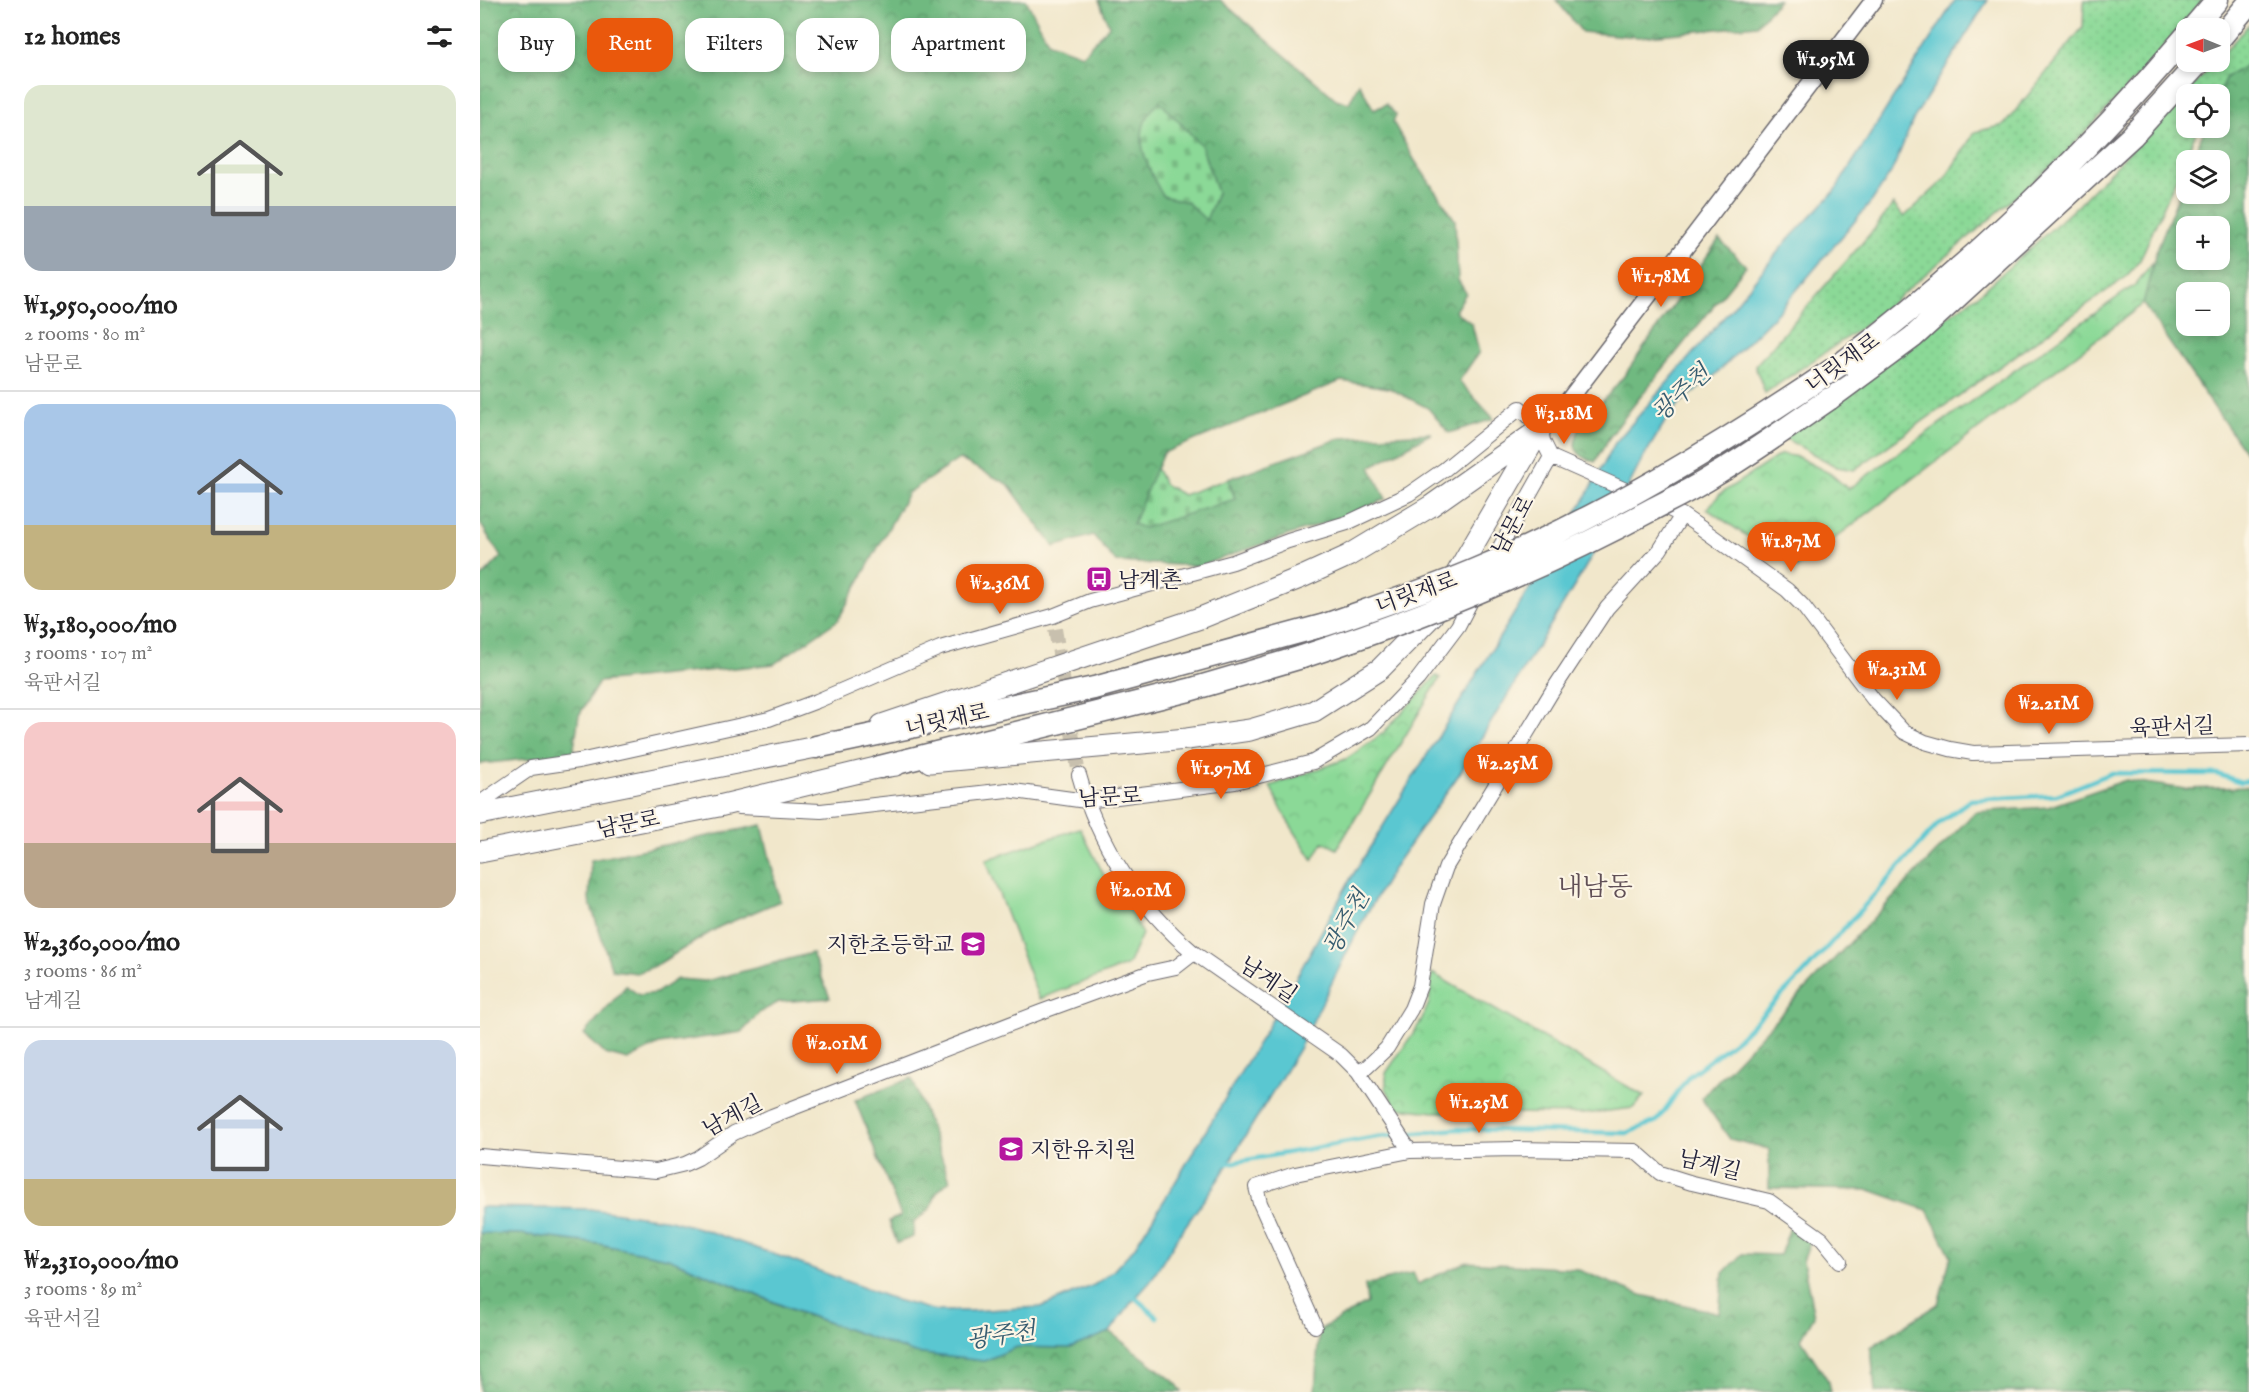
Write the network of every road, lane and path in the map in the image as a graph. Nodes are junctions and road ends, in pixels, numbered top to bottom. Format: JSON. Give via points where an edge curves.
{"nodes":[{"id":1,"x":1874,"y":0,"type":"edge"},
{"id":2,"x":2217,"y":0,"type":"edge"},
{"id":3,"x":2249,"y":3,"type":"edge"},
{"id":4,"x":2202,"y":18,"type":"edge"},
{"id":5,"x":2230,"y":26,"type":"edge"},
{"id":6,"x":2176,"y":48,"type":"edge"},
{"id":7,"x":2190,"y":72,"type":"edge"},
{"id":8,"x":1541,"y":428,"type":"junction"},
{"id":9,"x":1551,"y":457,"type":"junction"},
{"id":10,"x":1682,"y":515,"type":"junction"},
{"id":11,"x":2249,"y":744,"type":"edge"},
{"id":12,"x":816,"y":747,"type":"junction"},
{"id":13,"x":880,"y":767,"type":"junction"},
{"id":14,"x":1078,"y":775,"type":"tunnel mouth"},
{"id":15,"x":1086,"y":801,"type":"junction"},
{"id":16,"x":480,"y":803,"type":"edge"},
{"id":17,"x":719,"y":806,"type":"junction"},
{"id":18,"x":480,"y":814,"type":"edge"},
{"id":19,"x":480,"y":852,"type":"edge"},
{"id":20,"x":1194,"y":953,"type":"junction"},
{"id":21,"x":1358,"y":1072,"type":"junction"},
{"id":22,"x":1408,"y":1148,"type":"junction"},
{"id":23,"x":480,"y":1156,"type":"edge"},
{"id":24,"x":1840,"y":1261,"type":"dead end"},
{"id":25,"x":1315,"y":1326,"type":"dead end"}],
"edges":[{"from":1,"to":8,"type":"street","via":[[1575,392]]},
{"from":2,"to":4,"type":"highway"},
{"from":3,"to":5,"type":"highway"},
{"from":6,"to":12,"type":"highway","name":"너릿재로","bridge":true,"via":[[2069,166],[1891,327],[1759,421],[1549,537],[1470,572],[1325,625],[1094,688]]},
{"from":7,"to":13,"type":"highway","name":"너릿재로","bridge":true,"via":[[2132,136],[1913,337],[1714,476],[1608,533],[1454,602],[1302,657],[1189,690]]},
{"from":8,"to":9,"type":"street"},
{"from":8,"to":12,"type":"main road","via":[[1431,506],[1348,556],[1302,577],[1203,617]]},
{"from":8,"to":13,"type":"main road","via":[[1432,616],[1380,669],[1314,711],[1250,730],[1187,739]]},
{"from":8,"to":16,"type":"street","via":[[1520,408],[1409,494],[1347,523],[1233,562],[1090,601],[1054,622],[940,648],[769,719],[531,768]]},
{"from":9,"to":10,"type":"street","name":"육판서길"},
{"from":9,"to":15,"type":"street","name":"남문로","via":[[1505,534],[1458,626],[1418,679],[1371,728],[1313,762],[1235,782]]},
{"from":10,"to":11,"type":"street","name":"육판서길","via":[[1787,590],[1873,699],[1904,732],[1925,742],[1973,753]]},
{"from":10,"to":21,"type":"street","via":[[1660,550],[1607,608],[1446,867],[1433,904],[1420,986],[1411,1009],[1387,1048]]},
{"from":12,"to":18,"type":"main road","name":"너릿재로"},
{"from":13,"to":17,"type":"main road","name":"너릿재로"},
{"from":14,"to":15,"type":"street","name":"남계길"},
{"from":15,"to":17,"type":"street","name":"남문로","via":[[1007,790],[821,811]]},
{"from":15,"to":20,"type":"street","name":"남계길","via":[[1119,869],[1172,933]]},
{"from":17,"to":19,"type":"main road","name":"남문로"},
{"from":20,"to":21,"type":"street","name":"남계길","via":[[1341,1054]]},
{"from":20,"to":23,"type":"street","name":"남계길","via":[[1176,967],[1148,973],[1041,1012],[772,1116],[734,1133],[698,1158],[670,1168],[656,1171]]},
{"from":21,"to":22,"type":"street","name":"남계길"},
{"from":22,"to":24,"type":"street","name":"남계길","via":[[1635,1151],[1660,1173],[1769,1201],[1822,1239]]},
{"from":22,"to":25,"type":"street","name":"남계길","via":[[1256,1187]]}]}
